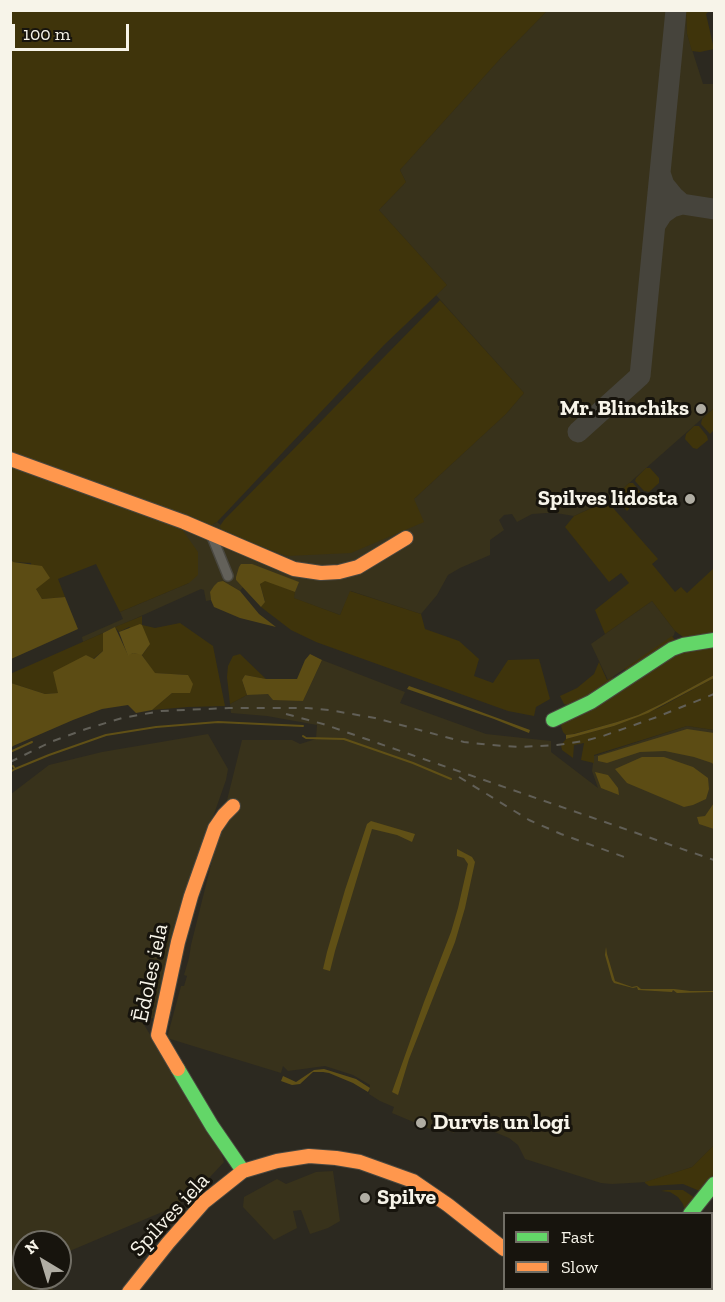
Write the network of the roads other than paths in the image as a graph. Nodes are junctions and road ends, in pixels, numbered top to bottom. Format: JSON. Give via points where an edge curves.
{"nodes":[{"id":1,"x":10,"y":459,"type":"edge"},
{"id":2,"x":210,"y":534,"type":"junction"},
{"id":3,"x":406,"y":538,"type":"dead end"},
{"id":4,"x":228,"y":576,"type":"dead end"},
{"id":5,"x":714,"y":640,"type":"edge"},
{"id":6,"x":553,"y":720,"type":"dead end"},
{"id":7,"x":233,"y":806,"type":"dead end"},
{"id":8,"x":243,"y":1171,"type":"junction"},
{"id":9,"x":714,"y":1184,"type":"edge"},
{"id":10,"x":692,"y":1212,"type":"edge"},
{"id":11,"x":503,"y":1248,"type":"edge"},
{"id":12,"x":129,"y":1292,"type":"edge"}],
"edges":[{"from":1,"to":2,"type":"street"},
{"from":2,"to":3,"type":"street","via":[[288,567],[321,573],[358,567]]},
{"from":2,"to":4,"type":"street"},
{"from":5,"to":6,"type":"street","via":[[672,649],[591,702]]},
{"from":7,"to":8,"type":"street","name":"Ēdoles iela","via":[[215,828],[191,896],[158,1035]]},
{"from":8,"to":11,"type":"street","name":"Spilves iela","via":[[309,1156],[360,1162],[413,1181]]},
{"from":8,"to":12,"type":"street","name":"Spilves iela","via":[[204,1202]]},
{"from":9,"to":10,"type":"street"}]}
